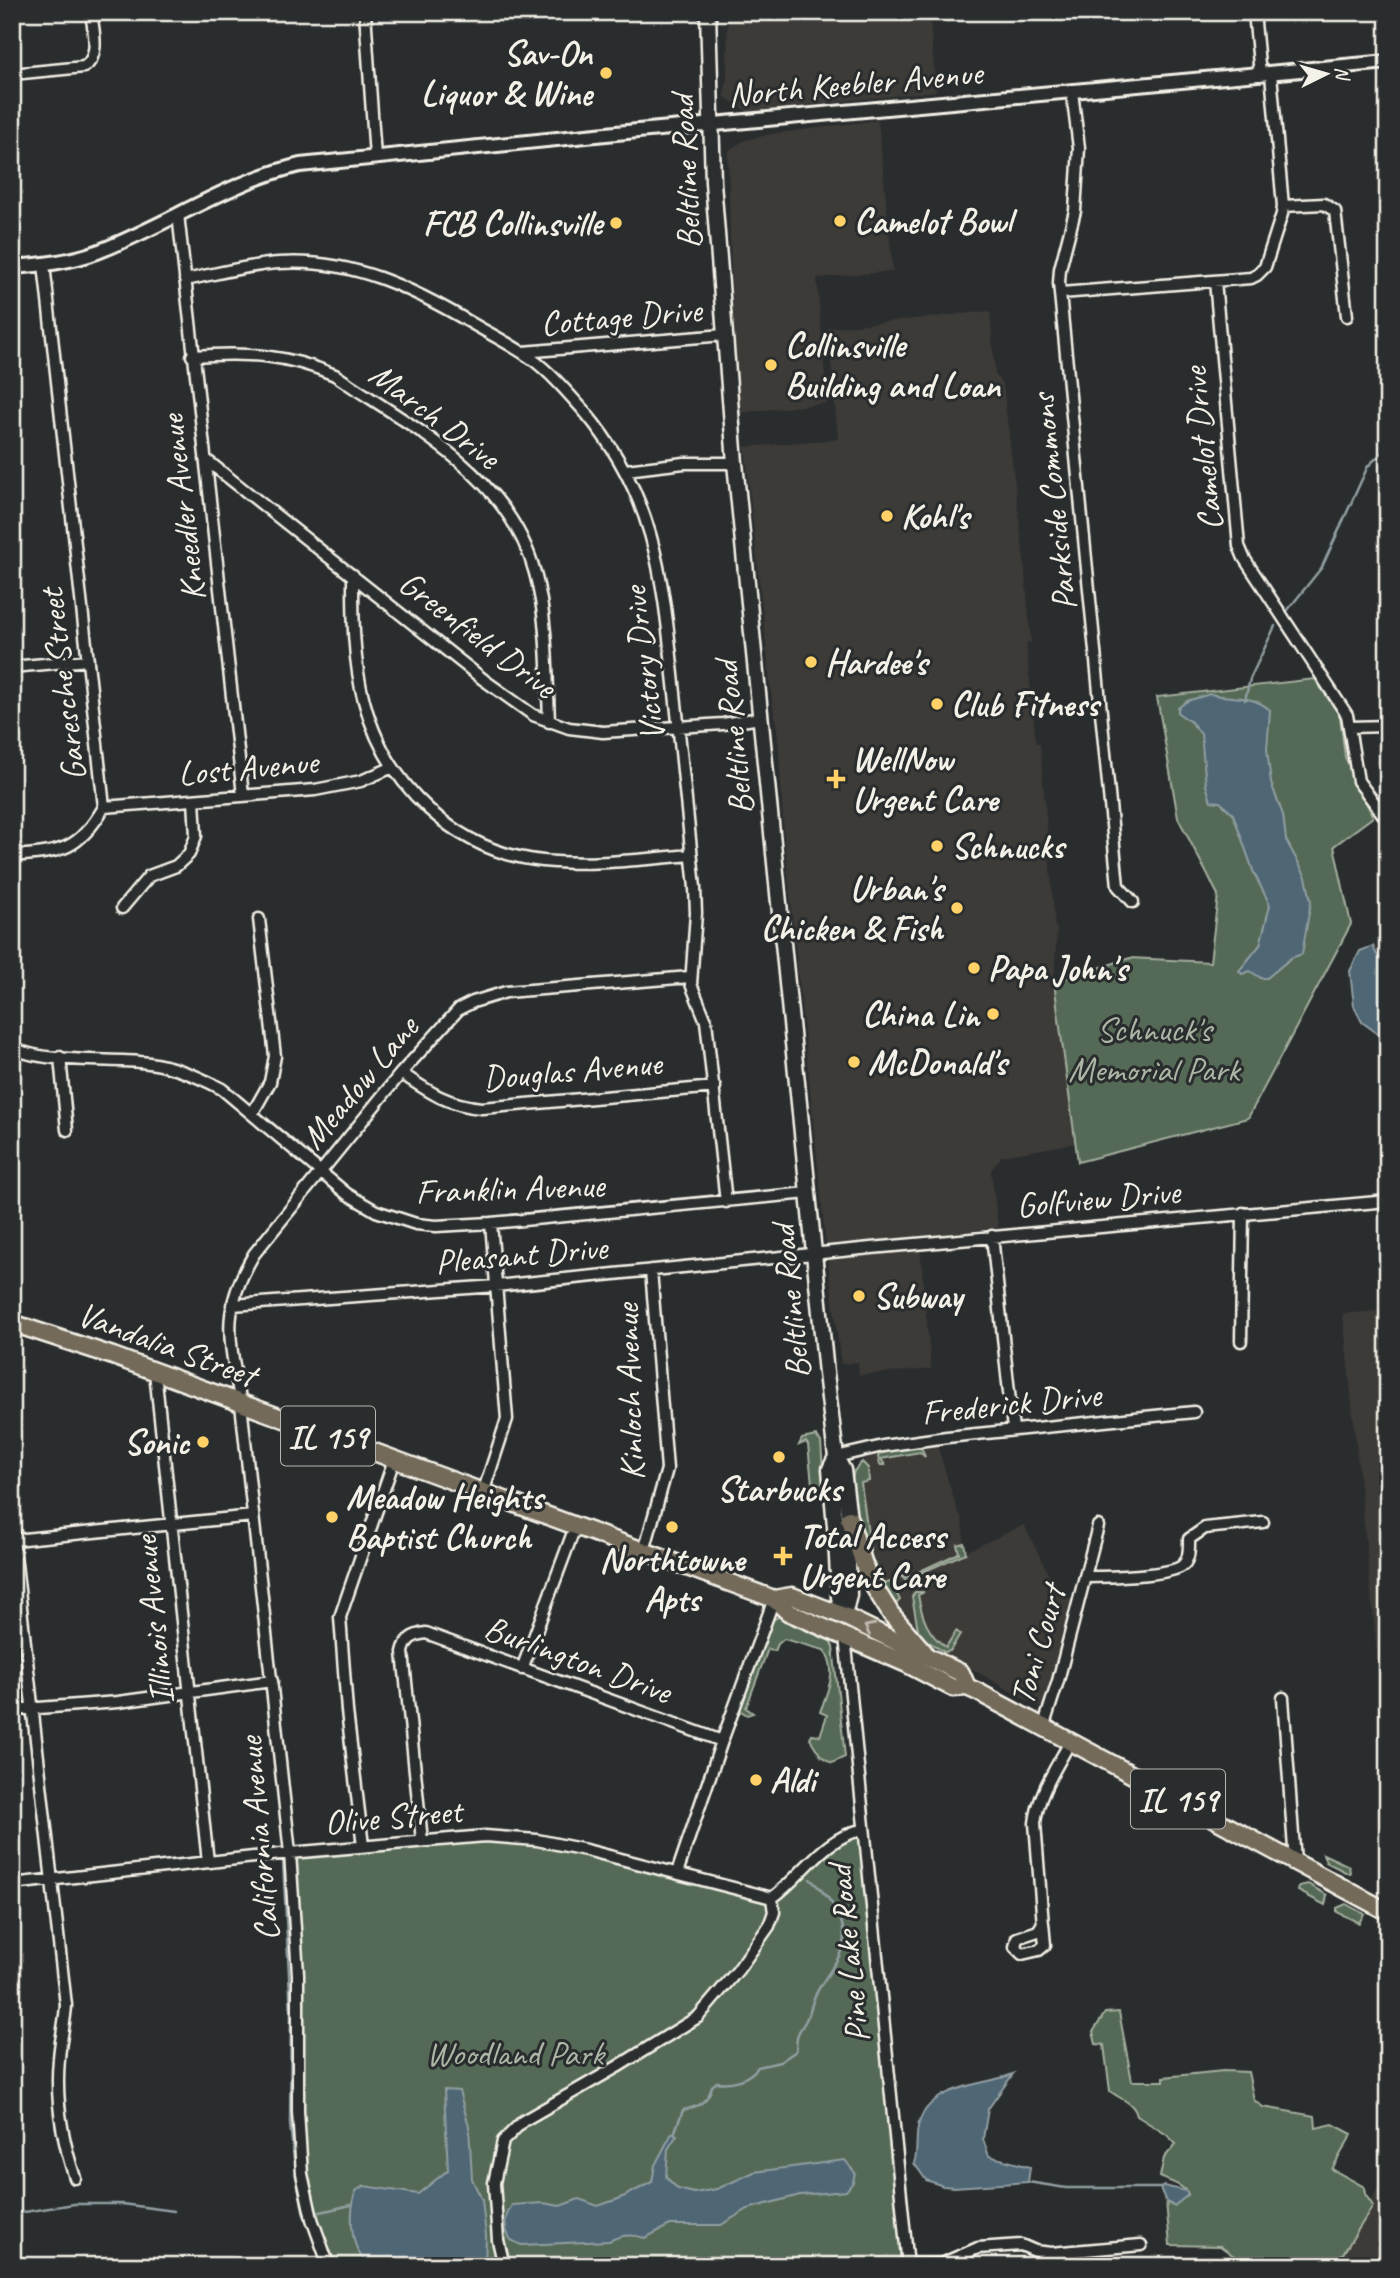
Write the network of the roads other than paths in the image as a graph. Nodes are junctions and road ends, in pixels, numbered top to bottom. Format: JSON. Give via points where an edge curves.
{"nodes":[{"id":1,"x":91,"y":12,"type":"edge"},
{"id":2,"x":365,"y":12,"type":"edge"},
{"id":3,"x":708,"y":12,"type":"edge"},
{"id":4,"x":1254,"y":12,"type":"edge"},
{"id":5,"x":1388,"y":62,"type":"edge"},
{"id":6,"x":12,"y":74,"type":"edge"},
{"id":7,"x":1265,"y":74,"type":"junction"},
{"id":8,"x":1072,"y":92,"type":"junction"},
{"id":9,"x":710,"y":125,"type":"junction"},
{"id":10,"x":375,"y":157,"type":"junction"},
{"id":11,"x":1283,"y":206,"type":"junction"},
{"id":12,"x":178,"y":214,"type":"junction"},
{"id":13,"x":44,"y":264,"type":"junction"},
{"id":14,"x":12,"y":267,"type":"edge"},
{"id":15,"x":185,"y":280,"type":"junction"},
{"id":16,"x":1215,"y":281,"type":"junction"},
{"id":17,"x":1061,"y":293,"type":"junction"},
{"id":18,"x":1348,"y":316,"type":"dead end"},
{"id":19,"x":724,"y":335,"type":"junction"},
{"id":20,"x":523,"y":352,"type":"junction"},
{"id":21,"x":192,"y":356,"type":"junction"},
{"id":22,"x":205,"y":459,"type":"junction"},
{"id":23,"x":735,"y":463,"type":"junction"},
{"id":24,"x":626,"y":470,"type":"junction"},
{"id":25,"x":353,"y":575,"type":"junction"},
{"id":26,"x":88,"y":660,"type":"junction"},
{"id":27,"x":12,"y":667,"type":"edge"},
{"id":28,"x":761,"y":718,"type":"junction"},
{"id":29,"x":549,"y":722,"type":"junction"},
{"id":30,"x":1388,"y":726,"type":"edge"},
{"id":31,"x":1349,"y":727,"type":"junction"},
{"id":32,"x":678,"y":728,"type":"junction"},
{"id":33,"x":393,"y":767,"type":"junction"},
{"id":34,"x":243,"y":795,"type":"junction"},
{"id":35,"x":194,"y":800,"type":"junction"},
{"id":36,"x":104,"y":807,"type":"junction"},
{"id":37,"x":1388,"y":821,"type":"edge"},
{"id":38,"x":691,"y":855,"type":"junction"},
{"id":39,"x":12,"y":856,"type":"edge"},
{"id":40,"x":1133,"y":902,"type":"dead end"},
{"id":41,"x":122,"y":908,"type":"dead end"},
{"id":42,"x":259,"y":919,"type":"dead end"},
{"id":43,"x":690,"y":977,"type":"junction"},
{"id":44,"x":12,"y":1047,"type":"edge"},
{"id":45,"x":60,"y":1057,"type":"junction"},
{"id":46,"x":401,"y":1073,"type":"junction"},
{"id":47,"x":715,"y":1087,"type":"junction"},
{"id":48,"x":252,"y":1114,"type":"junction"},
{"id":49,"x":67,"y":1130,"type":"dead end"},
{"id":50,"x":320,"y":1172,"type":"junction"},
{"id":51,"x":808,"y":1193,"type":"junction"},
{"id":52,"x":1388,"y":1201,"type":"edge"},
{"id":53,"x":726,"y":1202,"type":"junction"},
{"id":54,"x":1243,"y":1213,"type":"junction"},
{"id":55,"x":491,"y":1223,"type":"junction"},
{"id":56,"x":992,"y":1236,"type":"junction"},
{"id":57,"x":814,"y":1253,"type":"junction"},
{"id":58,"x":651,"y":1270,"type":"junction"},
{"id":59,"x":496,"y":1286,"type":"junction"},
{"id":60,"x":232,"y":1305,"type":"junction"},
{"id":61,"x":12,"y":1323,"type":"edge"},
{"id":62,"x":1241,"y":1341,"type":"dead end"},
{"id":63,"x":155,"y":1372,"type":"junction"},
{"id":64,"x":241,"y":1404,"type":"junction"},
{"id":65,"x":1194,"y":1412,"type":"dead end"},
{"id":66,"x":1013,"y":1429,"type":"junction"},
{"id":67,"x":836,"y":1457,"type":"junction"},
{"id":68,"x":394,"y":1460,"type":"junction"},
{"id":69,"x":483,"y":1493,"type":"junction"},
{"id":70,"x":253,"y":1516,"type":"junction"},
{"id":71,"x":849,"y":1519,"type":"junction"},
{"id":72,"x":1263,"y":1522,"type":"dead end"},
{"id":73,"x":171,"y":1524,"type":"junction"},
{"id":74,"x":1098,"y":1526,"type":"dead end"},
{"id":75,"x":575,"y":1527,"type":"junction"},
{"id":76,"x":12,"y":1528,"type":"edge"},
{"id":77,"x":14,"y":1540,"type":"edge"},
{"id":78,"x":644,"y":1551,"type":"junction"},
{"id":79,"x":14,"y":1556,"type":"edge"},
{"id":80,"x":1086,"y":1577,"type":"junction"},
{"id":81,"x":774,"y":1599,"type":"junction"},
{"id":82,"x":844,"y":1616,"type":"junction"},
{"id":83,"x":845,"y":1636,"type":"junction"},
{"id":84,"x":928,"y":1657,"type":"junction"},
{"id":85,"x":522,"y":1669,"type":"junction"},
{"id":86,"x":272,"y":1682,"type":"junction"},
{"id":87,"x":967,"y":1687,"type":"junction"},
{"id":88,"x":189,"y":1693,"type":"junction"},
{"id":89,"x":1283,"y":1698,"type":"dead end"},
{"id":90,"x":33,"y":1709,"type":"junction"},
{"id":91,"x":12,"y":1710,"type":"edge"},
{"id":92,"x":1043,"y":1728,"type":"junction"},
{"id":93,"x":722,"y":1741,"type":"junction"},
{"id":94,"x":1070,"y":1742,"type":"junction"},
{"id":95,"x":864,"y":1829,"type":"junction"},
{"id":96,"x":422,"y":1840,"type":"junction"},
{"id":97,"x":363,"y":1846,"type":"junction"},
{"id":98,"x":290,"y":1853,"type":"junction"},
{"id":99,"x":208,"y":1861,"type":"junction"},
{"id":100,"x":1296,"y":1862,"type":"junction"},
{"id":101,"x":677,"y":1873,"type":"junction"},
{"id":102,"x":53,"y":1879,"type":"junction"},
{"id":103,"x":12,"y":1884,"type":"edge"},
{"id":104,"x":772,"y":1898,"type":"junction"},
{"id":105,"x":1388,"y":1912,"type":"edge"},
{"id":106,"x":1043,"y":1923,"type":"dead end"},
{"id":107,"x":75,"y":2178,"type":"dead end"},
{"id":108,"x":1141,"y":2245,"type":"dead end"},
{"id":109,"x":908,"y":2265,"type":"edge"},
{"id":110,"x":329,"y":2266,"type":"edge"},
{"id":111,"x":504,"y":2266,"type":"edge"}],
"edges":[{"from":1,"to":6,"type":"street","via":[[94,55],[90,63]]},
{"from":2,"to":10,"type":"street"},
{"from":3,"to":9,"type":"main road","name":"Beltline Road"},
{"from":4,"to":7,"type":"street"},
{"from":5,"to":7,"type":"street","name":"North Keebler Avenue"},
{"from":7,"to":8,"type":"street","name":"North Keebler Avenue"},
{"from":7,"to":11,"type":"street"},
{"from":8,"to":9,"type":"street","name":"North Keebler Avenue"},
{"from":8,"to":17,"type":"street","name":"Parkside Commons","via":[[1079,148],[1075,211],[1060,268]]},
{"from":9,"to":10,"type":"street","name":"North Keebler Avenue"},
{"from":9,"to":19,"type":"main road","name":"Beltline Road"},
{"from":10,"to":12,"type":"street","name":"North Keebler Avenue","via":[[278,170]]},
{"from":11,"to":16,"type":"street","via":[[1262,271],[1251,278]]},
{"from":11,"to":18,"type":"street","via":[[1324,204],[1335,211]]},
{"from":12,"to":13,"type":"street","name":"North Keebler Avenue","via":[[97,252]]},
{"from":12,"to":15,"type":"street","name":"Kneedler Avenue"},
{"from":13,"to":14,"type":"street","name":"North Keebler Avenue"},
{"from":13,"to":26,"type":"street","name":"Garesche Street"},
{"from":15,"to":20,"type":"street","name":"Victory Drive","via":[[278,263],[349,268],[394,281]]},
{"from":15,"to":21,"type":"street","name":"Kneedler Avenue"},
{"from":16,"to":17,"type":"street"},
{"from":16,"to":31,"type":"street","name":"Camelot Drive","via":[[1239,546],[1347,715]]},
{"from":17,"to":40,"type":"street","name":"Parkside Commons","via":[[1118,886]]},
{"from":19,"to":20,"type":"street","name":"Cottage Drive"},
{"from":19,"to":23,"type":"main road","name":"Beltline Road"},
{"from":20,"to":24,"type":"street","name":"Victory Drive","via":[[572,397]]},
{"from":21,"to":22,"type":"street","name":"Kneedler Avenue"},
{"from":21,"to":29,"type":"street","name":"March Drive","via":[[261,354],[335,375],[476,474],[521,534],[536,574]]},
{"from":22,"to":25,"type":"street","name":"Greenfield Drive"},
{"from":22,"to":34,"type":"street","name":"Kneedler Avenue"},
{"from":23,"to":24,"type":"street"},
{"from":23,"to":28,"type":"main road","name":"Beltline Road"},
{"from":24,"to":32,"type":"street","name":"Victory Drive","via":[[660,566]]},
{"from":25,"to":29,"type":"street","name":"Greenfield Drive","via":[[517,705]]},
{"from":25,"to":33,"type":"street","via":[[355,640],[364,701]]},
{"from":26,"to":27,"type":"street"},
{"from":26,"to":36,"type":"street","name":"Garesche Street"},
{"from":28,"to":32,"type":"street","name":"Greenfield Drive"},
{"from":28,"to":51,"type":"main road","name":"Beltline Road"},
{"from":29,"to":32,"type":"street","name":"Greenfield Drive","via":[[603,732]]},
{"from":30,"to":31,"type":"street"},
{"from":31,"to":37,"type":"street","name":"Camelot Drive","via":[[1358,781]]},
{"from":32,"to":38,"type":"street","name":"Victory Drive"},
{"from":33,"to":34,"type":"street","name":"Lost Avenue","via":[[338,786]]},
{"from":33,"to":38,"type":"street","via":[[440,819],[476,842],[517,856],[583,861]]},
{"from":34,"to":35,"type":"street","name":"Lost Avenue"},
{"from":35,"to":36,"type":"street","name":"Lost Avenue"},
{"from":35,"to":41,"type":"street","via":[[196,836],[189,853],[176,866],[149,876]]},
{"from":36,"to":39,"type":"street","via":[[89,830],[61,851]]},
{"from":38,"to":43,"type":"street","name":"Victory Drive","via":[[696,913]]},
{"from":42,"to":48,"type":"street","via":[[275,1056],[270,1082]]},
{"from":43,"to":46,"type":"street","name":"Meadow Lane","via":[[491,995],[459,1009]]},
{"from":43,"to":47,"type":"street","name":"Victory Drive","via":[[706,1021]]},
{"from":44,"to":45,"type":"street","name":"Franklin Avenue","via":[[29,1055]]},
{"from":45,"to":48,"type":"street","name":"Franklin Avenue","via":[[141,1062],[181,1070],[222,1088]]},
{"from":45,"to":49,"type":"street"},
{"from":46,"to":47,"type":"street","name":"Douglas Avenue","via":[[438,1098],[482,1108]]},
{"from":46,"to":50,"type":"street","name":"Meadow Lane"},
{"from":47,"to":53,"type":"street","name":"Victory Drive"},
{"from":48,"to":50,"type":"street","name":"Franklin Avenue"},
{"from":50,"to":55,"type":"street","name":"Franklin Avenue","via":[[361,1204],[396,1219],[436,1226]]},
{"from":50,"to":60,"type":"street","name":"Meadow Lane","via":[[254,1254]]},
{"from":51,"to":53,"type":"street","name":"Franklin Avenue"},
{"from":51,"to":57,"type":"main road","name":"Beltline Road"},
{"from":52,"to":54,"type":"street","name":"Golfview Drive"},
{"from":53,"to":55,"type":"street","name":"Franklin Avenue"},
{"from":54,"to":56,"type":"street","name":"Golfview Drive"},
{"from":54,"to":62,"type":"street"},
{"from":55,"to":59,"type":"street"},
{"from":56,"to":57,"type":"street","name":"Golfview Drive"},
{"from":56,"to":66,"type":"street"},
{"from":57,"to":58,"type":"street","name":"Pleasant Drive"},
{"from":57,"to":67,"type":"main road","name":"Beltline Road"},
{"from":58,"to":59,"type":"street","name":"Pleasant Drive"},
{"from":58,"to":78,"type":"street","name":"Kinloch Avenue","via":[[667,1469]]},
{"from":59,"to":60,"type":"street","name":"Pleasant Drive"},
{"from":59,"to":69,"type":"street","via":[[507,1419]]},
{"from":60,"to":64,"type":"street","name":"Meadow Lane","via":[[229,1331]]},
{"from":61,"to":63,"type":"main road","name":"Vandalia Street","number":"IL 159"},
{"from":63,"to":64,"type":"main road","name":"Vandalia Street","number":"IL 159"},
{"from":63,"to":73,"type":"street","name":"Illinois Avenue"},
{"from":64,"to":68,"type":"main road","name":"Vandalia Street","number":"IL 159"},
{"from":64,"to":70,"type":"street","name":"California Avenue"},
{"from":65,"to":66,"type":"street","name":"Frederick Drive"},
{"from":66,"to":67,"type":"street","name":"Frederick Drive","via":[[883,1446]]},
{"from":67,"to":71,"type":"main road","name":"Beltline Road","via":[[843,1469]]},
{"from":67,"to":82,"type":"main road","name":"Beltline Road","via":[[830,1469]]},
{"from":68,"to":69,"type":"main road","name":"Vandalia Street","number":"IL 159"},
{"from":68,"to":97,"type":"street","via":[[340,1617]]},
{"from":69,"to":75,"type":"main road","name":"Vandalia Street","number":"IL 159"},
{"from":70,"to":73,"type":"street"},
{"from":70,"to":86,"type":"street","name":"California Avenue"},
{"from":71,"to":82,"type":"main road","name":"Beltline Road","via":[[849,1595]]},
{"from":71,"to":84,"type":"main road","via":[[867,1577]]},
{"from":72,"to":80,"type":"street","name":"Toni Court","via":[[1201,1529],[1189,1539],[1186,1560],[1177,1569]]},
{"from":73,"to":77,"type":"street"},
{"from":73,"to":88,"type":"street","name":"Illinois Avenue"},
{"from":74,"to":80,"type":"street","name":"Toni Court"},
{"from":75,"to":78,"type":"main road","name":"Vandalia Street","number":"IL 159"},
{"from":75,"to":85,"type":"street"},
{"from":76,"to":77,"type":"street"},
{"from":77,"to":79,"type":"street"},
{"from":78,"to":81,"type":"main road","name":"Vandalia Street","number":"IL 159"},
{"from":79,"to":90,"type":"street"},
{"from":80,"to":92,"type":"street","name":"Toni Court"},
{"from":81,"to":82,"type":"main road","name":"Vandalia Street","number":"IL 159","via":[[792,1595]]},
{"from":81,"to":83,"type":"main road","name":"Vandalia Street","number":"IL 159","via":[[788,1612]]},
{"from":81,"to":93,"type":"street"},
{"from":82,"to":83,"type":"main road","name":"Beltline Road"},
{"from":84,"to":82,"type":"main road","name":"Vandalia Street","number":"IL 159","one_way":true},
{"from":83,"to":87,"type":"main road","name":"Vandalia Street","number":"IL 159","via":[[953,1688]]},
{"from":83,"to":95,"type":"street","name":"Pine Lake Road"},
{"from":84,"to":87,"type":"main road","name":"Vandalia Street","number":"IL 159","via":[[961,1673]]},
{"from":85,"to":93,"type":"street","name":"Burlington Drive"},
{"from":85,"to":96,"type":"street","name":"Burlington Drive","via":[[426,1633],[414,1634],[406,1642],[402,1652]]},
{"from":86,"to":88,"type":"street"},
{"from":86,"to":98,"type":"street","name":"California Avenue"},
{"from":87,"to":92,"type":"main road","name":"Vandalia Street","number":"IL 159"},
{"from":88,"to":90,"type":"street"},
{"from":88,"to":99,"type":"street","name":"Illinois Avenue"},
{"from":89,"to":100,"type":"street"},
{"from":90,"to":91,"type":"street"},
{"from":90,"to":102,"type":"street"},
{"from":92,"to":94,"type":"main road","name":"Vandalia Street","number":"IL 159"},
{"from":93,"to":101,"type":"street"},
{"from":94,"to":100,"type":"main road","name":"Vandalia Street","number":"IL 159"},
{"from":94,"to":106,"type":"street","via":[[1036,1811]]},
{"from":95,"to":104,"type":"street","via":[[846,1833],[819,1853]]},
{"from":95,"to":109,"type":"street","name":"Pine Lake Road"},
{"from":96,"to":97,"type":"street","name":"Olive Street"},
{"from":96,"to":101,"type":"street","name":"Olive Street","via":[[485,1836],[537,1840]]},
{"from":97,"to":98,"type":"street","name":"Olive Street"},
{"from":98,"to":99,"type":"street","name":"Olive Street"},
{"from":98,"to":110,"type":"street","name":"California Avenue","via":[[302,2174]]},
{"from":99,"to":102,"type":"street","name":"Olive Street"},
{"from":100,"to":105,"type":"main road","name":"Vandalia Street","number":"IL 159"},
{"from":101,"to":104,"type":"street","name":"Olive Street"},
{"from":102,"to":103,"type":"street","name":"Olive Street"},
{"from":102,"to":107,"type":"street","via":[[66,2005],[58,2109]]},
{"from":104,"to":111,"type":"street","via":[[769,1926],[698,2017],[523,2121],[503,2141],[494,2183]]},
{"from":108,"to":109,"type":"street","via":[[1051,2253],[1021,2245],[978,2248],[940,2264]]}]}
